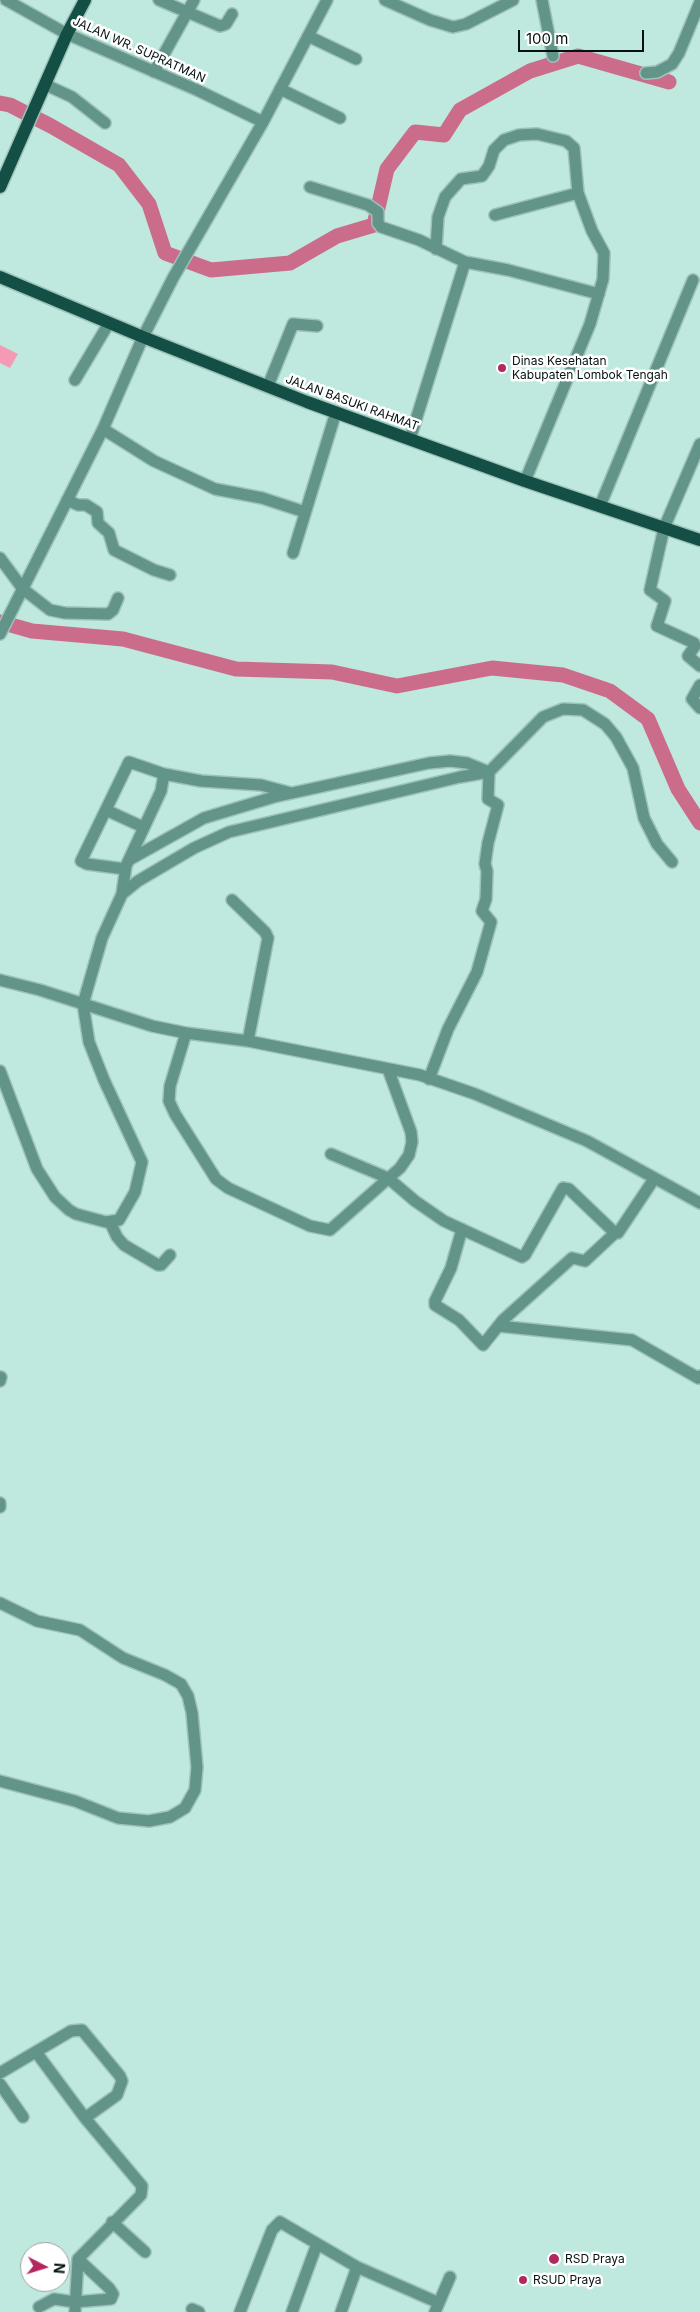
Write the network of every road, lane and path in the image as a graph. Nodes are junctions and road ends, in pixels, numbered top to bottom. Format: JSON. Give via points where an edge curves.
{"nodes":[{"id":1,"x":6,"y":0,"type":"edge"},
{"id":2,"x":85,"y":0,"type":"edge"},
{"id":3,"x":159,"y":0,"type":"edge"},
{"id":4,"x":194,"y":0,"type":"edge"},
{"id":5,"x":327,"y":0,"type":"edge"},
{"id":6,"x":385,"y":0,"type":"edge"},
{"id":7,"x":513,"y":0,"type":"edge"},
{"id":8,"x":542,"y":0,"type":"edge"},
{"id":9,"x":700,"y":2,"type":"edge"},
{"id":10,"x":188,"y":14,"type":"junction"},
{"id":11,"x":232,"y":14,"type":"dead end"},
{"id":12,"x":67,"y":34,"type":"junction"},
{"id":13,"x":308,"y":36,"type":"junction"},
{"id":14,"x":553,"y":56,"type":"dead end"},
{"id":15,"x":356,"y":59,"type":"dead end"},
{"id":16,"x":154,"y":72,"type":"junction"},
{"id":17,"x":646,"y":73,"type":"dead end"},
{"id":18,"x":46,"y":85,"type":"junction"},
{"id":19,"x":280,"y":89,"type":"junction"},
{"id":20,"x":340,"y":118,"type":"dead end"},
{"id":21,"x":263,"y":122,"type":"junction"},
{"id":22,"x":105,"y":123,"type":"dead end"},
{"id":23,"x":0,"y":187,"type":"edge"},
{"id":24,"x":310,"y":187,"type":"dead end"},
{"id":25,"x":578,"y":193,"type":"junction"},
{"id":26,"x":495,"y":215,"type":"dead end"},
{"id":27,"x":436,"y":249,"type":"junction"},
{"id":28,"x":465,"y":262,"type":"junction"},
{"id":29,"x":0,"y":277,"type":"edge"},
{"id":30,"x":693,"y":280,"type":"dead end"},
{"id":31,"x":599,"y":294,"type":"junction"},
{"id":32,"x":110,"y":323,"type":"junction"},
{"id":33,"x":317,"y":326,"type":"dead end"},
{"id":34,"x":143,"y":337,"type":"junction"},
{"id":35,"x":75,"y":380,"type":"dead end"},
{"id":36,"x":268,"y":386,"type":"junction"},
{"id":37,"x":336,"y":412,"type":"junction"},
{"id":38,"x":103,"y":429,"type":"junction"},
{"id":39,"x":410,"y":439,"type":"junction"},
{"id":40,"x":700,"y":444,"type":"edge"},
{"id":41,"x":525,"y":480,"type":"junction"},
{"id":42,"x":67,"y":500,"type":"junction"},
{"id":43,"x":600,"y":506,"type":"junction"},
{"id":44,"x":305,"y":512,"type":"junction"},
{"id":45,"x":664,"y":528,"type":"junction"},
{"id":46,"x":700,"y":540,"type":"edge"},
{"id":47,"x":293,"y":553,"type":"dead end"},
{"id":48,"x":0,"y":558,"type":"edge"},
{"id":49,"x":170,"y":575,"type":"dead end"},
{"id":50,"x":23,"y":589,"type":"junction"},
{"id":51,"x":118,"y":598,"type":"dead end"},
{"id":52,"x":0,"y":634,"type":"edge"},
{"id":53,"x":700,"y":666,"type":"edge"},
{"id":54,"x":700,"y":685,"type":"edge"},
{"id":55,"x":700,"y":708,"type":"edge"},
{"id":56,"x":489,"y":772,"type":"junction"},
{"id":57,"x":164,"y":774,"type":"junction"},
{"id":58,"x":291,"y":793,"type":"junction"},
{"id":59,"x":106,"y":810,"type":"junction"},
{"id":60,"x":143,"y":827,"type":"junction"},
{"id":61,"x":672,"y":862,"type":"dead end"},
{"id":62,"x":127,"y":864,"type":"junction"},
{"id":63,"x":122,"y":894,"type":"junction"},
{"id":64,"x":232,"y":900,"type":"dead end"},
{"id":65,"x":0,"y":980,"type":"edge"},
{"id":66,"x":83,"y":1004,"type":"junction"},
{"id":67,"x":186,"y":1033,"type":"junction"},
{"id":68,"x":248,"y":1042,"type":"junction"},
{"id":69,"x":388,"y":1069,"type":"junction"},
{"id":70,"x":0,"y":1070,"type":"edge"},
{"id":71,"x":429,"y":1079,"type":"junction"},
{"id":72,"x":331,"y":1154,"type":"dead end"},
{"id":73,"x":388,"y":1178,"type":"junction"},
{"id":74,"x":654,"y":1179,"type":"junction"},
{"id":75,"x":700,"y":1203,"type":"edge"},
{"id":76,"x":110,"y":1222,"type":"junction"},
{"id":77,"x":462,"y":1230,"type":"junction"},
{"id":78,"x":615,"y":1233,"type":"junction"},
{"id":79,"x":170,"y":1255,"type":"dead end"},
{"id":80,"x":498,"y":1326,"type":"junction"},
{"id":81,"x":700,"y":1376,"type":"edge"},
{"id":82,"x":0,"y":1503,"type":"edge"},
{"id":83,"x":0,"y":1507,"type":"edge"},
{"id":84,"x":0,"y":1603,"type":"edge"},
{"id":85,"x":0,"y":1781,"type":"edge"},
{"id":86,"x":36,"y":2052,"type":"junction"},
{"id":87,"x":0,"y":2073,"type":"edge"},
{"id":88,"x":0,"y":2084,"type":"edge"},
{"id":89,"x":23,"y":2117,"type":"dead end"},
{"id":90,"x":85,"y":2118,"type":"junction"},
{"id":91,"x":112,"y":2222,"type":"junction"},
{"id":92,"x":317,"y":2244,"type":"junction"},
{"id":93,"x":145,"y":2252,"type":"dead end"},
{"id":94,"x":78,"y":2259,"type":"junction"},
{"id":95,"x":357,"y":2267,"type":"junction"},
{"id":96,"x":450,"y":2277,"type":"dead end"},
{"id":97,"x":39,"y":2307,"type":"dead end"},
{"id":98,"x":75,"y":2307,"type":"edge"},
{"id":99,"x":437,"y":2308,"type":"edge"},
{"id":100,"x":240,"y":2312,"type":"edge"},
{"id":101,"x":292,"y":2312,"type":"edge"},
{"id":102,"x":341,"y":2312,"type":"edge"}],
"edges":[{"from":1,"to":12,"type":"street","name":"JALAN WR. SUPRATMAN"},
{"from":2,"to":12,"type":"main road"},
{"from":3,"to":10,"type":"street"},
{"from":4,"to":10,"type":"street"},
{"from":5,"to":13,"type":"street"},
{"from":6,"to":7,"type":"street","via":[[453,27],[466,24]]},
{"from":8,"to":14,"type":"street"},
{"from":9,"to":17,"type":"street","via":[[672,64],[658,72]]},
{"from":10,"to":11,"type":"street","via":[[221,26]]},
{"from":10,"to":16,"type":"street"},
{"from":12,"to":16,"type":"street","name":"JALAN WR. SUPRATMAN"},
{"from":12,"to":18,"type":"main road"},
{"from":13,"to":15,"type":"street"},
{"from":13,"to":19,"type":"street"},
{"from":16,"to":21,"type":"street","name":"JALAN WR. SUPRATMAN"},
{"from":18,"to":22,"type":"street","via":[[72,97]]},
{"from":18,"to":23,"type":"main road"},
{"from":19,"to":20,"type":"street"},
{"from":19,"to":21,"type":"street"},
{"from":21,"to":34,"type":"street","via":[[172,278]]},
{"from":24,"to":27,"type":"street","via":[[368,205],[378,212],[381,227]]},
{"from":25,"to":26,"type":"street"},
{"from":25,"to":27,"type":"street","via":[[576,155],[570,144],[537,134],[507,138],[494,150],[482,176],[461,179],[445,197],[438,217]]},
{"from":25,"to":31,"type":"street","via":[[604,254]]},
{"from":27,"to":28,"type":"street"},
{"from":28,"to":31,"type":"street"},
{"from":28,"to":39,"type":"street"},
{"from":29,"to":32,"type":"main road","name":"JALAN BASUKI RAHMAT"},
{"from":30,"to":43,"type":"street"},
{"from":31,"to":41,"type":"street","via":[[590,324]]},
{"from":32,"to":34,"type":"main road","name":"JALAN BASUKI RAHMAT"},
{"from":32,"to":35,"type":"street"},
{"from":33,"to":36,"type":"street","via":[[294,324]]},
{"from":34,"to":36,"type":"main road","name":"JALAN BASUKI RAHMAT"},
{"from":34,"to":38,"type":"street"},
{"from":36,"to":37,"type":"main road","name":"JALAN BASUKI RAHMAT"},
{"from":37,"to":39,"type":"main road","name":"JALAN BASUKI RAHMAT"},
{"from":37,"to":44,"type":"street"},
{"from":38,"to":42,"type":"street"},
{"from":38,"to":44,"type":"street","via":[[154,461],[215,489],[262,498]]},
{"from":39,"to":41,"type":"main road","name":"JALAN BASUKI RAHMAT"},
{"from":40,"to":45,"type":"street"},
{"from":41,"to":43,"type":"main road","name":"JALAN BASUKI RAHMAT"},
{"from":42,"to":49,"type":"street","via":[[97,512],[98,523],[109,533],[114,550]]},
{"from":42,"to":50,"type":"street"},
{"from":43,"to":45,"type":"main road","name":"JALAN BASUKI RAHMAT"},
{"from":44,"to":47,"type":"street"},
{"from":45,"to":46,"type":"main road","name":"JALAN BASUKI RAHMAT"},
{"from":45,"to":53,"type":"street","via":[[650,588],[665,601],[657,625],[694,642],[688,656]]},
{"from":48,"to":50,"type":"street"},
{"from":50,"to":51,"type":"street","via":[[44,607],[64,613],[108,614]]},
{"from":50,"to":52,"type":"street"},
{"from":54,"to":55,"type":"street","via":[[692,698]]},
{"from":56,"to":58,"type":"street","via":[[467,763],[430,763]]},
{"from":56,"to":61,"type":"street","via":[[543,718],[563,709],[583,710],[605,724],[625,750],[633,768],[644,818],[657,844]]},
{"from":56,"to":63,"type":"street","via":[[229,832],[194,848]]},
{"from":56,"to":71,"type":"street","via":[[488,800],[498,804],[488,843],[486,898],[482,912],[491,922],[477,972],[448,1030]]},
{"from":57,"to":58,"type":"street"},
{"from":57,"to":59,"type":"street","via":[[128,763]]},
{"from":57,"to":60,"type":"street","via":[[161,791]]},
{"from":58,"to":62,"type":"street","via":[[204,818]]},
{"from":59,"to":60,"type":"street"},
{"from":59,"to":62,"type":"street","via":[[82,862]]},
{"from":60,"to":62,"type":"street"},
{"from":62,"to":63,"type":"street"},
{"from":63,"to":66,"type":"street","via":[[102,938]]},
{"from":64,"to":68,"type":"street","via":[[268,938]]},
{"from":65,"to":66,"type":"street"},
{"from":66,"to":67,"type":"street"},
{"from":66,"to":76,"type":"street","via":[[89,1042],[142,1162],[138,1183],[122,1219]]},
{"from":67,"to":68,"type":"street"},
{"from":67,"to":73,"type":"street","via":[[170,1086],[169,1101],[216,1178],[228,1188],[310,1226],[330,1230]]},
{"from":68,"to":69,"type":"street"},
{"from":69,"to":71,"type":"street"},
{"from":69,"to":73,"type":"street","via":[[412,1142],[400,1168]]},
{"from":70,"to":76,"type":"street","via":[[44,1183],[69,1210]]},
{"from":71,"to":74,"type":"street","via":[[475,1094],[571,1134]]},
{"from":72,"to":73,"type":"street"},
{"from":73,"to":77,"type":"street","via":[[437,1216]]},
{"from":74,"to":75,"type":"street"},
{"from":74,"to":78,"type":"street","via":[[621,1232]]},
{"from":76,"to":79,"type":"street","via":[[124,1245],[158,1265],[161,1266]]},
{"from":77,"to":78,"type":"street","via":[[523,1257],[560,1191],[567,1187]]},
{"from":77,"to":80,"type":"street","via":[[451,1268],[435,1305],[459,1320],[483,1345]]},
{"from":78,"to":80,"type":"street","via":[[585,1261],[572,1258]]},
{"from":80,"to":81,"type":"street","via":[[632,1340],[698,1378]]},
{"from":82,"to":83,"type":"street"},
{"from":84,"to":85,"type":"street","via":[[37,1621],[80,1630],[123,1658],[181,1684],[192,1713],[197,1767],[193,1797],[181,1812],[163,1819],[141,1821],[118,1818],[75,1801]]},
{"from":86,"to":87,"type":"street"},
{"from":86,"to":90,"type":"street"},
{"from":86,"to":90,"type":"street","via":[[79,2029],[120,2076],[121,2087],[117,2095]]},
{"from":88,"to":89,"type":"street"},
{"from":90,"to":91,"type":"street","via":[[142,2186],[141,2195]]},
{"from":91,"to":93,"type":"street"},
{"from":91,"to":94,"type":"street"},
{"from":92,"to":95,"type":"street"},
{"from":92,"to":100,"type":"street","via":[[284,2222],[274,2225]]},
{"from":92,"to":101,"type":"street"},
{"from":94,"to":98,"type":"street"},
{"from":94,"to":98,"type":"street","via":[[113,2294],[109,2301]]},
{"from":95,"to":99,"type":"street"},
{"from":95,"to":102,"type":"street"},
{"from":96,"to":99,"type":"street"},
{"from":97,"to":98,"type":"street","via":[[54,2299]]}]}
